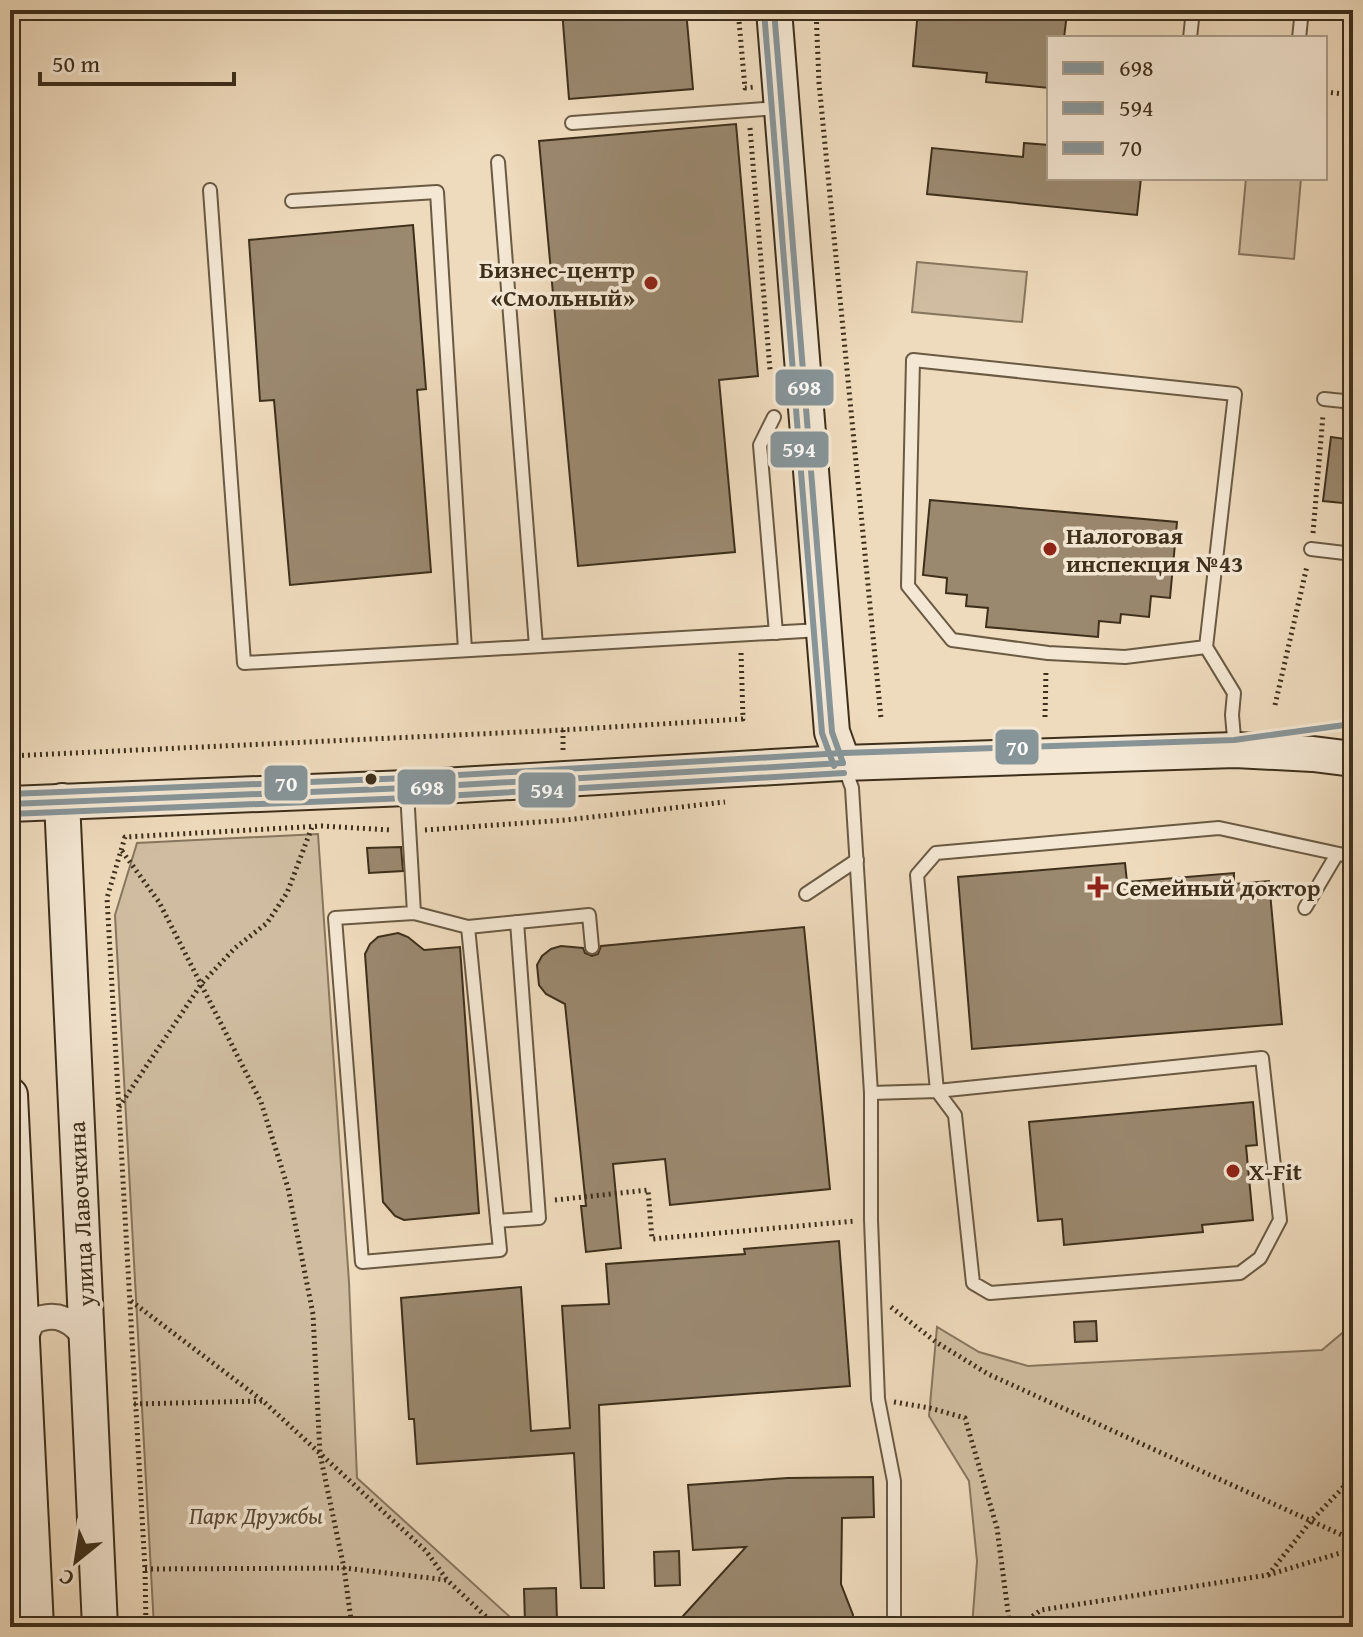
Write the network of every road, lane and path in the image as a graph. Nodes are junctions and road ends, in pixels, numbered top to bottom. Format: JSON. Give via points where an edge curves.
{"nodes":[{"id":1,"x":774,"y":10,"type":"edge"},
{"id":2,"x":816,"y":10,"type":"edge"},
{"id":3,"x":1193,"y":10,"type":"edge"},
{"id":4,"x":1302,"y":10,"type":"edge"},
{"id":5,"x":1190,"y":36,"type":"edge"},
{"id":6,"x":1299,"y":36,"type":"edge"},
{"id":7,"x":745,"y":88,"type":"dead end"},
{"id":8,"x":1327,"y":92,"type":"edge"},
{"id":9,"x":1353,"y":95,"type":"edge"},
{"id":10,"x":782,"y":108,"type":"junction"},
{"id":11,"x":748,"y":110,"type":"junction"},
{"id":12,"x":572,"y":123,"type":"dead end"},
{"id":13,"x":498,"y":162,"type":"dead end"},
{"id":14,"x":210,"y":190,"type":"dead end"},
{"id":15,"x":292,"y":201,"type":"dead end"},
{"id":16,"x":770,"y":371,"type":"dead end"},
{"id":17,"x":1324,"y":399,"type":"dead end"},
{"id":18,"x":1353,"y":402,"type":"edge"},
{"id":19,"x":774,"y":417,"type":"dead end"},
{"id":20,"x":1311,"y":549,"type":"dead end"},
{"id":21,"x":1353,"y":554,"type":"edge"},
{"id":22,"x":824,"y":630,"type":"junction"},
{"id":23,"x":776,"y":633,"type":"junction"},
{"id":24,"x":740,"y":635,"type":"junction"},
{"id":25,"x":536,"y":646,"type":"junction"},
{"id":26,"x":1206,"y":647,"type":"junction"},
{"id":27,"x":465,"y":650,"type":"junction"},
{"id":28,"x":1048,"y":653,"type":"junction"},
{"id":29,"x":1353,"y":686,"type":"edge"},
{"id":30,"x":1345,"y":699,"type":"dead end"},
{"id":31,"x":1045,"y":717,"type":"dead end"},
{"id":32,"x":881,"y":718,"type":"dead end"},
{"id":33,"x":1353,"y":734,"type":"edge"},
{"id":34,"x":1235,"y":750,"type":"junction"},
{"id":35,"x":10,"y":756,"type":"edge"},
{"id":36,"x":1353,"y":759,"type":"edge"},
{"id":37,"x":843,"y":763,"type":"junction"},
{"id":38,"x":407,"y":788,"type":"junction"},
{"id":39,"x":62,"y":801,"type":"junction"},
{"id":40,"x":10,"y":804,"type":"edge"},
{"id":41,"x":634,"y":812,"type":"dead end"},
{"id":42,"x":312,"y":827,"type":"junction"},
{"id":43,"x":409,"y":831,"type":"junction"},
{"id":44,"x":121,"y":850,"type":"junction"},
{"id":45,"x":1337,"y":854,"type":"junction"},
{"id":46,"x":1353,"y":857,"type":"edge"},
{"id":47,"x":857,"y":860,"type":"junction"},
{"id":48,"x":806,"y":894,"type":"dead end"},
{"id":49,"x":1305,"y":908,"type":"dead end"},
{"id":50,"x":414,"y":913,"type":"junction"},
{"id":51,"x":517,"y":922,"type":"junction"},
{"id":52,"x":468,"y":927,"type":"junction"},
{"id":53,"x":592,"y":947,"type":"dead end"},
{"id":54,"x":202,"y":983,"type":"junction"},
{"id":55,"x":1353,"y":993,"type":"edge"},
{"id":56,"x":1353,"y":1031,"type":"edge"},
{"id":57,"x":937,"y":1091,"type":"junction"},
{"id":58,"x":871,"y":1093,"type":"junction"},
{"id":59,"x":10,"y":1095,"type":"edge"},
{"id":60,"x":119,"y":1108,"type":"junction"},
{"id":61,"x":10,"y":1110,"type":"edge"},
{"id":62,"x":538,"y":1202,"type":"junction"},
{"id":63,"x":871,"y":1220,"type":"junction"},
{"id":64,"x":497,"y":1221,"type":"junction"},
{"id":65,"x":873,"y":1293,"type":"junction"},
{"id":66,"x":130,"y":1301,"type":"junction"},
{"id":67,"x":87,"y":1341,"type":"junction"},
{"id":68,"x":22,"y":1344,"type":"junction"},
{"id":69,"x":878,"y":1399,"type":"junction"},
{"id":70,"x":263,"y":1401,"type":"junction"},
{"id":71,"x":134,"y":1404,"type":"junction"},
{"id":72,"x":320,"y":1454,"type":"junction"},
{"id":73,"x":1353,"y":1477,"type":"edge"},
{"id":74,"x":1311,"y":1521,"type":"junction"},
{"id":75,"x":1353,"y":1540,"type":"edge"},
{"id":76,"x":1353,"y":1549,"type":"edge"},
{"id":77,"x":344,"y":1568,"type":"junction"},
{"id":78,"x":145,"y":1569,"type":"junction"},
{"id":79,"x":1268,"y":1575,"type":"junction"},
{"id":80,"x":447,"y":1580,"type":"junction"},
{"id":81,"x":1353,"y":1617,"type":"edge"},
{"id":82,"x":36,"y":1627,"type":"edge"},
{"id":83,"x":100,"y":1627,"type":"edge"},
{"id":84,"x":146,"y":1627,"type":"edge"},
{"id":85,"x":352,"y":1627,"type":"edge"},
{"id":86,"x":497,"y":1627,"type":"edge"},
{"id":87,"x":894,"y":1627,"type":"edge"},
{"id":88,"x":1010,"y":1627,"type":"edge"},
{"id":89,"x":1018,"y":1627,"type":"edge"},
{"id":90,"x":1268,"y":1627,"type":"edge"}],
"edges":[{"from":1,"to":10,"type":"main road"},
{"from":2,"to":32,"type":"path","via":[[820,98]]},
{"from":3,"to":5,"type":"lane"},
{"from":4,"to":6,"type":"lane"},
{"from":7,"to":11,"type":"path"},
{"from":8,"to":9,"type":"path"},
{"from":10,"to":11,"type":"lane"},
{"from":10,"to":22,"type":"main road"},
{"from":11,"to":12,"type":"lane"},
{"from":11,"to":16,"type":"path"},
{"from":13,"to":25,"type":"lane"},
{"from":14,"to":27,"type":"lane","via":[[244,663]]},
{"from":15,"to":27,"type":"lane","via":[[437,192]]},
{"from":17,"to":18,"type":"lane"},
{"from":19,"to":23,"type":"lane","via":[[760,445]]},
{"from":20,"to":21,"type":"lane"},
{"from":22,"to":23,"type":"lane"},
{"from":22,"to":37,"type":"main road","via":[[832,732]]},
{"from":23,"to":24,"type":"lane"},
{"from":24,"to":25,"type":"lane"},
{"from":24,"to":35,"type":"path","via":[[743,719]]},
{"from":25,"to":27,"type":"lane"},
{"from":26,"to":28,"type":"lane","via":[[1125,657]]},
{"from":26,"to":28,"type":"lane","via":[[1235,394],[913,360],[908,586],[952,640]]},
{"from":26,"to":34,"type":"lane","via":[[1234,693]]},
{"from":28,"to":31,"type":"path"},
{"from":29,"to":30,"type":"path"},
{"from":33,"to":34,"type":"main road"},
{"from":34,"to":36,"type":"main road"},
{"from":34,"to":37,"type":"main road"},
{"from":37,"to":38,"type":"main road"},
{"from":37,"to":47,"type":"lane","via":[[852,788]]},
{"from":38,"to":39,"type":"main road"},
{"from":38,"to":43,"type":"lane"},
{"from":39,"to":40,"type":"main road"},
{"from":39,"to":67,"type":"main road","name":"улица Лавочкина"},
{"from":41,"to":43,"type":"path"},
{"from":42,"to":43,"type":"path"},
{"from":42,"to":44,"type":"path","via":[[125,837]]},
{"from":42,"to":54,"type":"path","via":[[287,893],[267,923]]},
{"from":43,"to":50,"type":"lane"},
{"from":44,"to":54,"type":"path","via":[[159,902]]},
{"from":44,"to":60,"type":"path","via":[[107,898]]},
{"from":45,"to":46,"type":"lane"},
{"from":45,"to":49,"type":"lane"},
{"from":45,"to":57,"type":"lane","via":[[1219,828],[936,853],[917,875]]},
{"from":47,"to":48,"type":"lane"},
{"from":47,"to":58,"type":"lane"},
{"from":50,"to":52,"type":"lane"},
{"from":50,"to":64,"type":"lane","via":[[335,918],[362,1262],[500,1250]]},
{"from":51,"to":52,"type":"lane"},
{"from":51,"to":53,"type":"lane","via":[[589,915]]},
{"from":51,"to":62,"type":"lane"},
{"from":52,"to":64,"type":"lane"},
{"from":54,"to":60,"type":"path"},
{"from":54,"to":72,"type":"path","via":[[261,1102],[288,1188],[313,1314]]},
{"from":55,"to":56,"type":"lane"},
{"from":57,"to":57,"type":"lane","via":[[955,1115],[973,1283],[990,1293],[1240,1273],[1260,1258],[1280,1220],[1262,1058]]},
{"from":57,"to":58,"type":"lane"},
{"from":58,"to":63,"type":"lane"},
{"from":59,"to":61,"type":"main road"},
{"from":60,"to":66,"type":"path"},
{"from":61,"to":68,"type":"main road"},
{"from":62,"to":63,"type":"path","via":[[648,1190],[652,1239]]},
{"from":62,"to":64,"type":"lane","via":[[539,1218]]},
{"from":63,"to":65,"type":"lane"},
{"from":65,"to":69,"type":"lane"},
{"from":65,"to":74,"type":"path","via":[[988,1374]]},
{"from":66,"to":70,"type":"path"},
{"from":66,"to":71,"type":"path"},
{"from":67,"to":68,"type":"street","via":[[78,1327],[53,1316],[32,1322]]},
{"from":67,"to":83,"type":"main road","name":"улица Лавочкина"},
{"from":68,"to":82,"type":"main road","via":[[24,1469]]},
{"from":69,"to":87,"type":"lane","via":[[894,1481]]},
{"from":69,"to":88,"type":"path","via":[[965,1418],[997,1528]]},
{"from":70,"to":71,"type":"path"},
{"from":70,"to":72,"type":"path"},
{"from":71,"to":78,"type":"path"},
{"from":72,"to":77,"type":"path"},
{"from":72,"to":80,"type":"path","via":[[426,1551]]},
{"from":73,"to":74,"type":"path"},
{"from":74,"to":75,"type":"path"},
{"from":74,"to":79,"type":"path"},
{"from":76,"to":79,"type":"path"},
{"from":77,"to":78,"type":"path"},
{"from":77,"to":80,"type":"path"},
{"from":77,"to":85,"type":"path"},
{"from":78,"to":84,"type":"path"},
{"from":79,"to":89,"type":"path","via":[[1041,1610]]},
{"from":80,"to":86,"type":"path"},
{"from":81,"to":90,"type":"path"}]}
